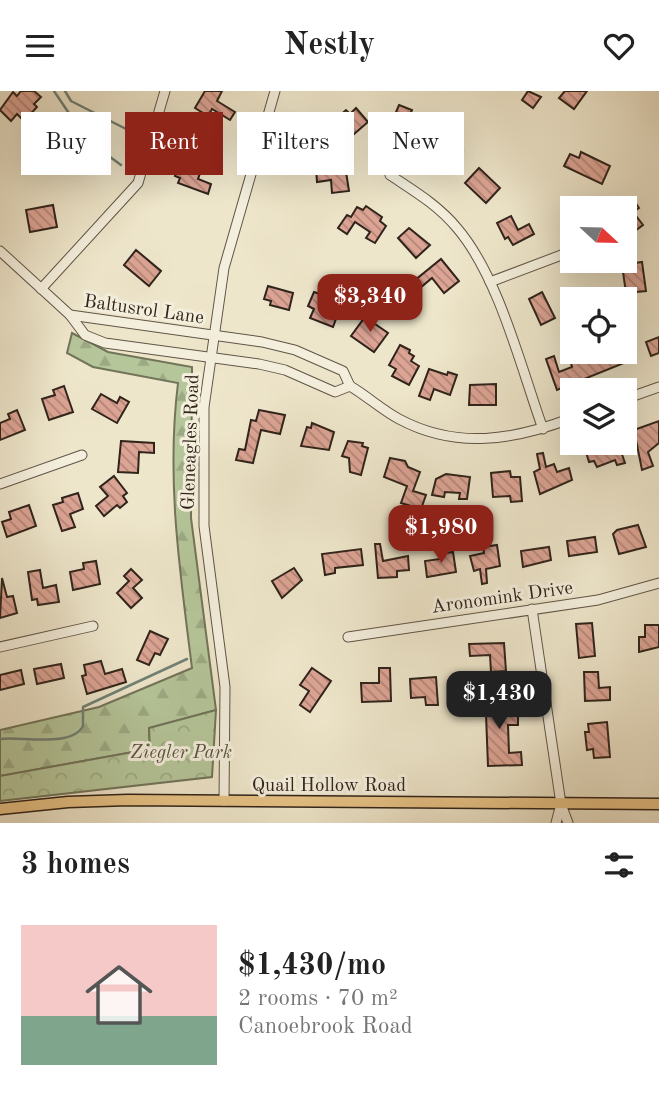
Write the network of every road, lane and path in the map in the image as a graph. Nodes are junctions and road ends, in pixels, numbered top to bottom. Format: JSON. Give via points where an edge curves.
{"nodes":[{"id":1,"x":165,"y":91,"type":"edge"},
{"id":2,"x":275,"y":91,"type":"edge"},
{"id":3,"x":390,"y":175,"type":"dead end"},
{"id":4,"x":0,"y":251,"type":"edge"},
{"id":5,"x":560,"y":256,"type":"edge"},
{"id":6,"x":490,"y":282,"type":"junction"},
{"id":7,"x":41,"y":289,"type":"junction"},
{"id":8,"x":70,"y":316,"type":"junction"},
{"id":9,"x":213,"y":336,"type":"junction"},
{"id":10,"x":209,"y":357,"type":"junction"},
{"id":11,"x":350,"y":386,"type":"junction"},
{"id":12,"x":659,"y":387,"type":"edge"},
{"id":13,"x":637,"y":395,"type":"edge"},
{"id":14,"x":560,"y":423,"type":"edge"},
{"id":15,"x":543,"y":429,"type":"junction"},
{"id":16,"x":82,"y":455,"type":"dead end"},
{"id":17,"x":0,"y":484,"type":"edge"},
{"id":18,"x":659,"y":583,"type":"edge"},
{"id":19,"x":532,"y":609,"type":"junction"},
{"id":20,"x":93,"y":626,"type":"dead end"},
{"id":21,"x":348,"y":637,"type":"dead end"},
{"id":22,"x":0,"y":647,"type":"edge"},
{"id":23,"x":224,"y":801,"type":"junction"},
{"id":24,"x":561,"y":804,"type":"junction"},
{"id":25,"x":659,"y":804,"type":"edge"},
{"id":26,"x":0,"y":809,"type":"edge"},
{"id":27,"x":556,"y":823,"type":"edge"},
{"id":28,"x":568,"y":823,"type":"edge"}],
"edges":[{"from":1,"to":7,"type":"street","via":[[138,183]]},
{"from":2,"to":9,"type":"street","name":"Gleneagles Road","via":[[224,268]]},
{"from":3,"to":6,"type":"street","via":[[426,198],[455,225]]},
{"from":4,"to":7,"type":"street","name":"Baltusrol Lane"},
{"from":5,"to":6,"type":"street"},
{"from":6,"to":15,"type":"street"},
{"from":7,"to":8,"type":"street","name":"Baltusrol Lane"},
{"from":8,"to":9,"type":"street","name":"Baltusrol Lane"},
{"from":8,"to":10,"type":"street","name":"Baltusrol Lane","via":[[85,335],[105,343]]},
{"from":9,"to":10,"type":"street","name":"Gleneagles Road"},
{"from":9,"to":11,"type":"street","name":"Baltusrol Lane","via":[[295,350],[343,371]]},
{"from":10,"to":11,"type":"street","name":"Baltusrol Lane","via":[[285,370],[335,392]]},
{"from":10,"to":23,"type":"street","name":"Gleneagles Road","via":[[202,479],[225,687]]},
{"from":11,"to":15,"type":"street","name":"Baltusrol Lane","via":[[399,419],[435,433],[494,440]]},
{"from":12,"to":13,"type":"street"},
{"from":14,"to":15,"type":"street","name":"Baltusrol Lane"},
{"from":16,"to":17,"type":"street"},
{"from":18,"to":19,"type":"street","name":"Aronomink Drive","via":[[598,600]]},
{"from":19,"to":21,"type":"street","name":"Aronomink Drive"},
{"from":19,"to":24,"type":"street"},
{"from":20,"to":22,"type":"street"},
{"from":23,"to":24,"type":"main road","name":"Quail Hollow Road"},
{"from":23,"to":26,"type":"main road","name":"Quail Hollow Road","via":[[68,802]]},
{"from":24,"to":25,"type":"main road","name":"Quail Hollow Road"},
{"from":24,"to":27,"type":"street"},
{"from":24,"to":28,"type":"street"}]}
